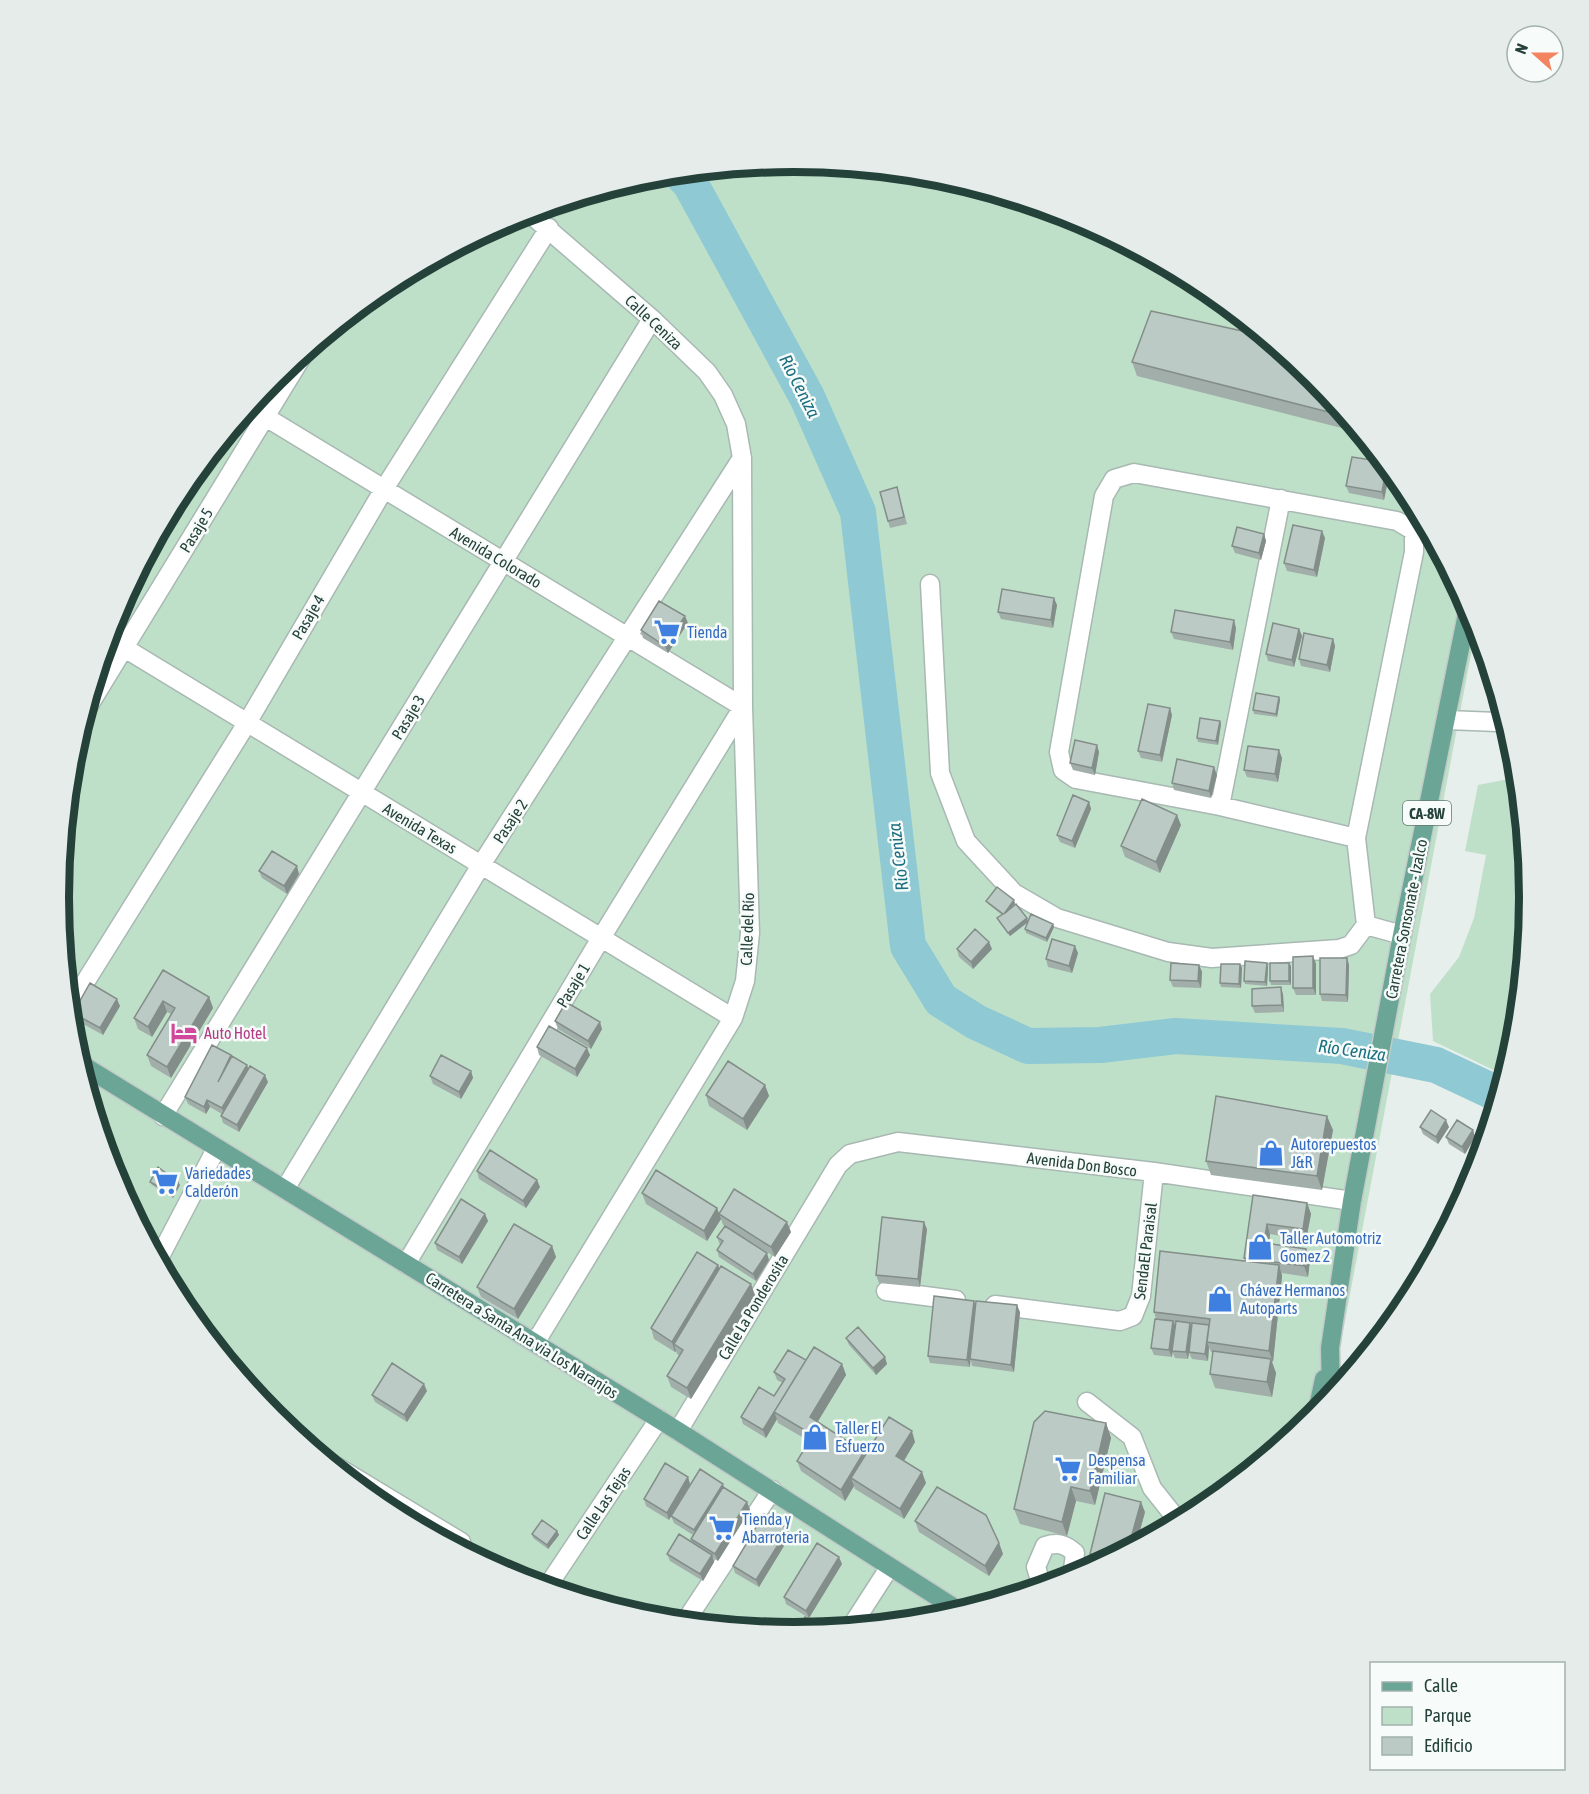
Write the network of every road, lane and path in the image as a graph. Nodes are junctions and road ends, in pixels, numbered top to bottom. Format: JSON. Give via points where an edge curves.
{"nodes":[{"id":1,"x":537,"y":219,"type":"edge"},
{"id":2,"x":549,"y":228,"type":"junction"},
{"id":3,"x":652,"y":318,"type":"junction"},
{"id":4,"x":291,"y":375,"type":"edge"},
{"id":5,"x":256,"y":411,"type":"edge"},
{"id":6,"x":265,"y":417,"type":"junction"},
{"id":7,"x":742,"y":458,"type":"junction"},
{"id":8,"x":384,"y":489,"type":"junction"},
{"id":9,"x":1281,"y":499,"type":"junction"},
{"id":10,"x":502,"y":561,"type":"junction"},
{"id":11,"x":930,"y":584,"type":"dead end"},
{"id":12,"x":1465,"y":620,"type":"edge"},
{"id":13,"x":628,"y":638,"type":"junction"},
{"id":14,"x":116,"y":643,"type":"edge"},
{"id":15,"x":124,"y":648,"type":"junction"},
{"id":16,"x":102,"y":685,"type":"edge"},
{"id":17,"x":743,"y":707,"type":"junction"},
{"id":18,"x":1447,"y":720,"type":"junction"},
{"id":19,"x":1498,"y":722,"type":"edge"},
{"id":20,"x":247,"y":723,"type":"junction"},
{"id":21,"x":362,"y":793,"type":"junction"},
{"id":22,"x":1220,"y":806,"type":"junction"},
{"id":23,"x":1356,"y":838,"type":"junction"},
{"id":24,"x":481,"y":865,"type":"junction"},
{"id":25,"x":1366,"y":926,"type":"junction"},
{"id":26,"x":1402,"y":935,"type":"junction"},
{"id":27,"x":601,"y":938,"type":"junction"},
{"id":28,"x":76,"y":997,"type":"edge"},
{"id":29,"x":733,"y":1018,"type":"junction"},
{"id":30,"x":90,"y":1070,"type":"edge"},
{"id":31,"x":163,"y":1116,"type":"junction"},
{"id":32,"x":216,"y":1149,"type":"junction"},
{"id":33,"x":1154,"y":1172,"type":"junction"},
{"id":34,"x":827,"y":1184,"type":"joint"},
{"id":35,"x":285,"y":1189,"type":"junction"},
{"id":36,"x":1353,"y":1201,"type":"junction"},
{"id":37,"x":162,"y":1252,"type":"edge"},
{"id":38,"x":406,"y":1264,"type":"junction"},
{"id":39,"x":886,"y":1292,"type":"dead end"},
{"id":40,"x":535,"y":1343,"type":"junction"},
{"id":41,"x":1330,"y":1348,"type":"junction"},
{"id":42,"x":1331,"y":1385,"type":"edge"},
{"id":43,"x":1320,"y":1397,"type":"edge"},
{"id":44,"x":1086,"y":1402,"type":"dead end"},
{"id":45,"x":659,"y":1419,"type":"junction"},
{"id":46,"x":678,"y":1431,"type":"junction"},
{"id":47,"x":772,"y":1490,"type":"junction"},
{"id":48,"x":387,"y":1497,"type":"edge"},
{"id":49,"x":1172,"y":1516,"type":"edge"},
{"id":50,"x":442,"y":1530,"type":"edge"},
{"id":51,"x":1073,"y":1566,"type":"edge"},
{"id":52,"x":889,"y":1568,"type":"junction"},
{"id":53,"x":1040,"y":1579,"type":"edge"},
{"id":54,"x":552,"y":1581,"type":"edge"},
{"id":55,"x":950,"y":1606,"type":"edge"},
{"id":56,"x":690,"y":1615,"type":"edge"},
{"id":57,"x":856,"y":1620,"type":"edge"}],
"edges":[{"from":1,"to":2,"type":"street","name":"Calle Ceniza"},
{"from":2,"to":3,"type":"street","name":"Calle Ceniza"},
{"from":2,"to":8,"type":"street","name":"Pasaje 4"},
{"from":3,"to":7,"type":"street","name":"Calle Ceniza","via":[[707,372],[723,395],[736,424]]},
{"from":3,"to":10,"type":"street","name":"Pasaje 3"},
{"from":4,"to":6,"type":"street","name":"Pasaje 5"},
{"from":5,"to":6,"type":"street","name":"Avenida Colorado"},
{"from":6,"to":8,"type":"street","name":"Avenida Colorado"},
{"from":6,"to":15,"type":"street","name":"Pasaje 5"},
{"from":7,"to":13,"type":"street","name":"Pasaje 2"},
{"from":7,"to":17,"type":"street","name":"Calle del Río"},
{"from":8,"to":10,"type":"street","name":"Avenida Colorado"},
{"from":8,"to":20,"type":"street","name":"Pasaje 4"},
{"from":9,"to":22,"type":"street"},
{"from":9,"to":22,"type":"street","via":[[1134,473],[1114,479],[1104,496],[1059,752],[1062,770],[1076,779]]},
{"from":9,"to":23,"type":"street","via":[[1397,521],[1413,531],[1414,552]]},
{"from":10,"to":13,"type":"street","name":"Avenida Colorado"},
{"from":10,"to":21,"type":"street","name":"Pasaje 3"},
{"from":11,"to":25,"type":"street","via":[[940,773],[966,841],[1014,892],[1057,918],[1168,952],[1212,958],[1338,949],[1351,945]]},
{"from":12,"to":18,"type":"main road","name":"Carretera Sonsonate - Izalco","number":"CA-8W"},
{"from":13,"to":17,"type":"street","name":"Avenida Colorado"},
{"from":13,"to":24,"type":"street","name":"Pasaje 2"},
{"from":14,"to":15,"type":"street","name":"Avenida Texas"},
{"from":15,"to":16,"type":"street","name":"Pasaje 5"},
{"from":15,"to":20,"type":"street","name":"Avenida Texas"},
{"from":17,"to":27,"type":"street","name":"Pasaje 1"},
{"from":17,"to":29,"type":"street","name":"Calle del Río","via":[[750,933],[745,981]]},
{"from":18,"to":19,"type":"street"},
{"from":18,"to":26,"type":"main road","name":"Carretera Sonsonate - Izalco","number":"CA-8W"},
{"from":20,"to":21,"type":"street","name":"Avenida Texas"},
{"from":20,"to":28,"type":"street","name":"Pasaje 4"},
{"from":21,"to":24,"type":"street","name":"Avenida Texas"},
{"from":21,"to":31,"type":"street","name":"Pasaje 3"},
{"from":22,"to":23,"type":"street"},
{"from":23,"to":25,"type":"street"},
{"from":24,"to":27,"type":"street","name":"Avenida Texas"},
{"from":24,"to":35,"type":"street","name":"Pasaje 2"},
{"from":25,"to":26,"type":"street"},
{"from":26,"to":36,"type":"main road","name":"Carretera Sonsonate - Izalco","number":"CA-8W"},
{"from":27,"to":29,"type":"street","name":"Avenida Texas"},
{"from":27,"to":38,"type":"street","name":"Pasaje 1"},
{"from":29,"to":40,"type":"street","name":"Calle del Río"},
{"from":30,"to":31,"type":"main road","name":"Carretera a Santa Ana via Los Naranjos"},
{"from":31,"to":32,"type":"main road","name":"Carretera a Santa Ana via Los Naranjos"},
{"from":32,"to":35,"type":"main road","name":"Carretera a Santa Ana via Los Naranjos"},
{"from":32,"to":37,"type":"street"},
{"from":33,"to":34,"type":"street","name":"Avenida Don Bosco","via":[[898,1142],[850,1154]]},
{"from":33,"to":36,"type":"street","name":"Avenida Don Bosco"},
{"from":33,"to":39,"type":"street","name":"SendaEl Paraisal","via":[[1141,1296],[1133,1316],[1120,1320]]},
{"from":34,"to":46,"type":"street","name":"Calle La Ponderosita"},
{"from":35,"to":38,"type":"main road","name":"Carretera a Santa Ana via Los Naranjos"},
{"from":36,"to":41,"type":"main road","name":"Carretera Sonsonate - Izalco"},
{"from":38,"to":40,"type":"main road","name":"Carretera a Santa Ana via Los Naranjos"},
{"from":40,"to":45,"type":"main road","name":"Carretera a Santa Ana via Los Naranjos"},
{"from":41,"to":42,"type":"main road"},
{"from":41,"to":43,"type":"main road"},
{"from":44,"to":49,"type":"street","via":[[1132,1437],[1152,1488]]},
{"from":45,"to":46,"type":"main road","name":"Carretera a Santa Ana via Los Naranjos"},
{"from":45,"to":54,"type":"street","name":"Calle Las Tejas"},
{"from":46,"to":47,"type":"main road","name":"Carretera a Santa Ana via Los Naranjos"},
{"from":47,"to":52,"type":"main road","name":"Carretera a Santa Ana via Los Naranjos"},
{"from":47,"to":56,"type":"street"},
{"from":48,"to":50,"type":"street"},
{"from":51,"to":53,"type":"street","via":[[1075,1553],[1067,1546],[1045,1546],[1036,1567]]},
{"from":52,"to":55,"type":"main road","name":"Carretera a Santa Ana via Los Naranjos"},
{"from":52,"to":57,"type":"street"}]}
